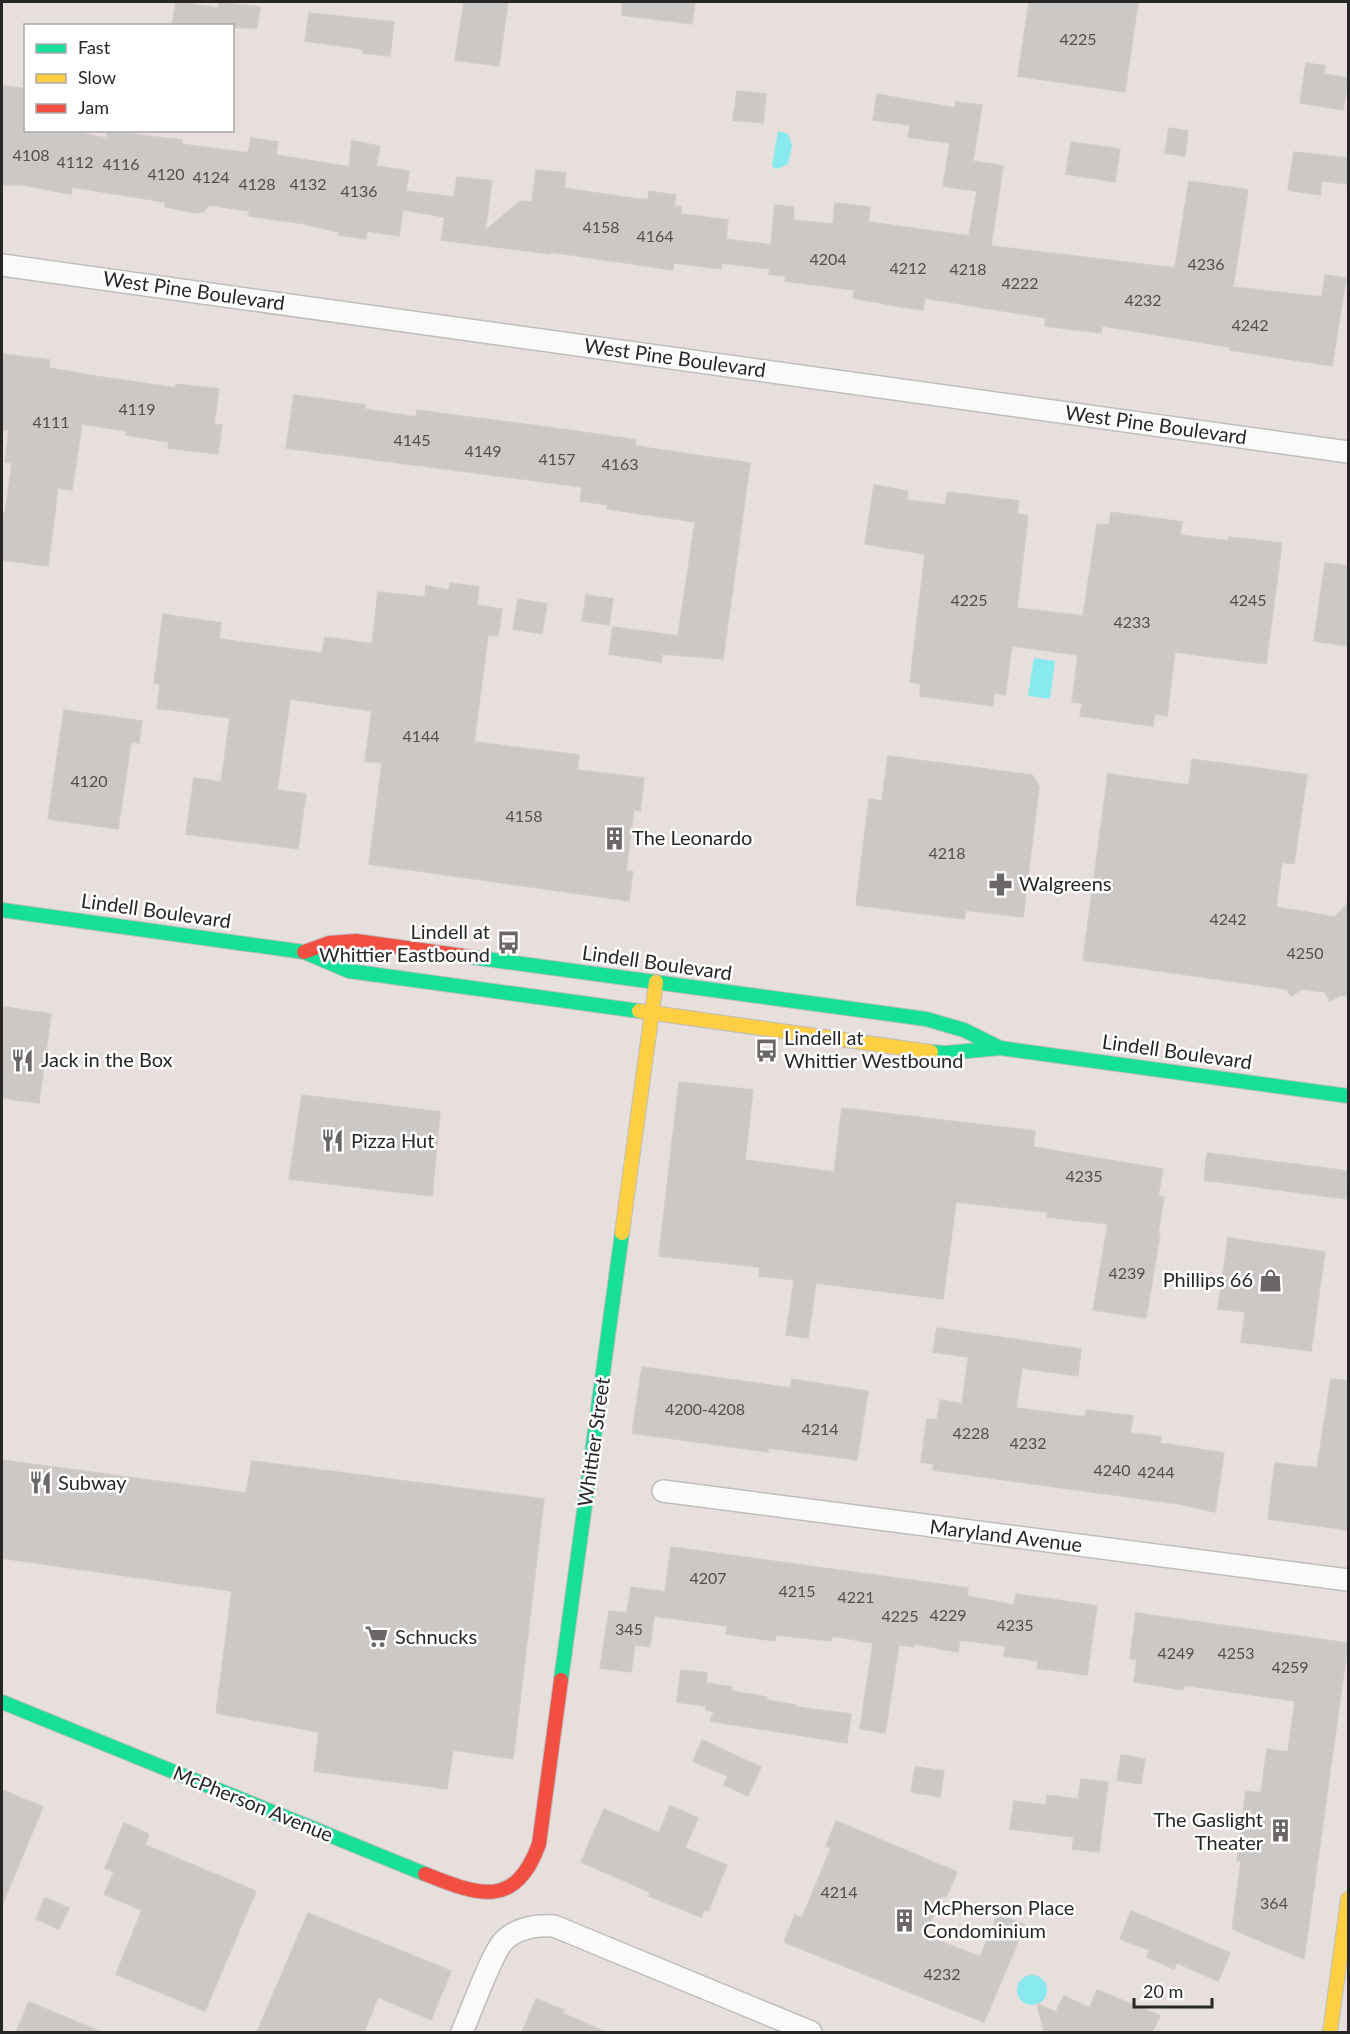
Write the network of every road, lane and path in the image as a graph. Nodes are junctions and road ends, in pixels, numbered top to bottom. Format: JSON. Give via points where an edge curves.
{"nodes":[{"id":1,"x":2,"y":265,"type":"edge"},
{"id":2,"x":1348,"y":452,"type":"edge"},
{"id":3,"x":2,"y":910,"type":"edge"},
{"id":4,"x":304,"y":952,"type":"junction"},
{"id":5,"x":656,"y":982,"type":"junction"},
{"id":6,"x":652,"y":1014,"type":"junction"},
{"id":7,"x":1000,"y":1048,"type":"junction"},
{"id":8,"x":1348,"y":1096,"type":"edge"},
{"id":9,"x":663,"y":1491,"type":"dead end"},
{"id":10,"x":1348,"y":1580,"type":"edge"},
{"id":11,"x":2,"y":1702,"type":"edge"},
{"id":12,"x":506,"y":1890,"type":"joint"},
{"id":13,"x":1348,"y":1899,"type":"edge"},
{"id":14,"x":462,"y":2032,"type":"edge"},
{"id":15,"x":812,"y":2032,"type":"edge"},
{"id":16,"x":1330,"y":2032,"type":"edge"}],
"edges":[{"from":1,"to":2,"type":"street","name":"West Pine Boulevard"},
{"from":3,"to":4,"type":"main road","name":"Lindell Boulevard"},
{"from":4,"to":5,"type":"main road","name":"Lindell Boulevard","via":[[329,943],[356,941]]},
{"from":4,"to":6,"type":"main road","name":"Lindell Boulevard","via":[[349,971]]},
{"from":5,"to":6,"type":"main road","name":"Whittier Street"},
{"from":5,"to":7,"type":"main road","name":"Lindell Boulevard","via":[[926,1019],[964,1030]]},
{"from":6,"to":7,"type":"main road","name":"Lindell Boulevard","via":[[946,1053]]},
{"from":6,"to":12,"type":"main road","name":"Whittier Street","via":[[539,1844],[528,1872]]},
{"from":7,"to":8,"type":"main road","name":"Lindell Boulevard"},
{"from":9,"to":10,"type":"street","name":"Maryland Avenue"},
{"from":11,"to":12,"type":"main road","name":"McPherson Avenue","via":[[467,1892],[483,1895]]},
{"from":13,"to":16,"type":"main road"},
{"from":14,"to":15,"type":"street","via":[[502,1944],[518,1931],[537,1926],[554,1926]]}]}
